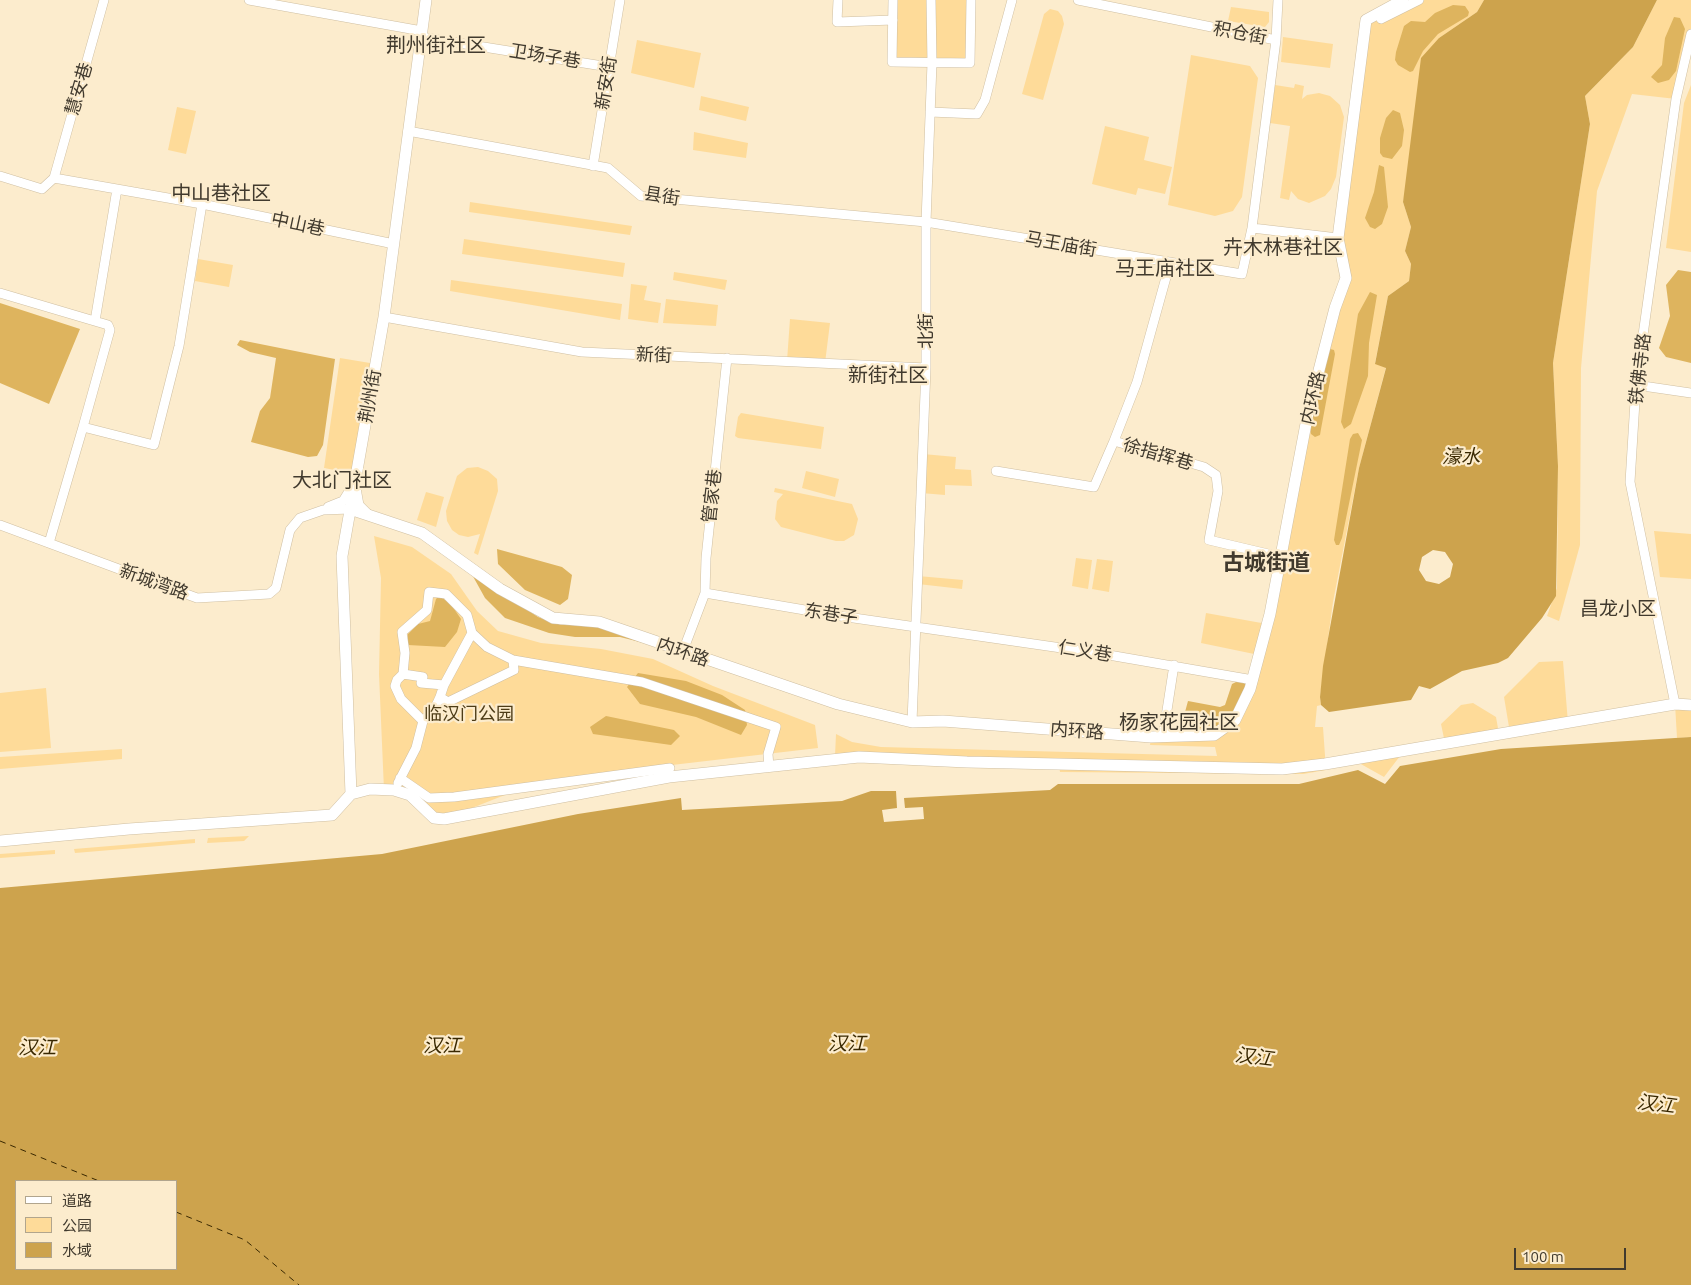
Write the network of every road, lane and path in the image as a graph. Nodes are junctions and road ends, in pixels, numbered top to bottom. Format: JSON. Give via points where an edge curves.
{"nodes":[{"id":1,"x":104,"y":0,"type":"edge"},
{"id":2,"x":249,"y":0,"type":"edge"},
{"id":3,"x":426,"y":0,"type":"edge"},
{"id":4,"x":620,"y":0,"type":"edge"},
{"id":5,"x":838,"y":0,"type":"edge"},
{"id":6,"x":893,"y":0,"type":"edge"},
{"id":7,"x":931,"y":0,"type":"edge"},
{"id":8,"x":971,"y":0,"type":"edge"},
{"id":9,"x":1012,"y":0,"type":"edge"},
{"id":10,"x":1078,"y":0,"type":"edge"},
{"id":11,"x":1278,"y":0,"type":"edge"},
{"id":12,"x":1403,"y":0,"type":"edge"},
{"id":13,"x":1418,"y":0,"type":"edge"},
{"id":14,"x":1379,"y":13,"type":"junction"},
{"id":15,"x":893,"y":20,"type":"junction"},
{"id":16,"x":421,"y":34,"type":"junction"},
{"id":17,"x":1691,"y":34,"type":"edge"},
{"id":18,"x":1276,"y":40,"type":"junction"},
{"id":19,"x":932,"y":63,"type":"junction"},
{"id":20,"x":609,"y":66,"type":"junction"},
{"id":21,"x":930,"y":112,"type":"junction"},
{"id":22,"x":408,"y":131,"type":"junction"},
{"id":23,"x":593,"y":166,"type":"junction"},
{"id":24,"x":0,"y":176,"type":"edge"},
{"id":25,"x":54,"y":178,"type":"junction"},
{"id":26,"x":117,"y":189,"type":"junction"},
{"id":27,"x":202,"y":204,"type":"junction"},
{"id":28,"x":926,"y":222,"type":"junction"},
{"id":29,"x":1252,"y":228,"type":"junction"},
{"id":30,"x":1338,"y":238,"type":"junction"},
{"id":31,"x":394,"y":244,"type":"junction"},
{"id":32,"x":1170,"y":263,"type":"junction"},
{"id":33,"x":0,"y":293,"type":"edge"},
{"id":34,"x":384,"y":317,"type":"junction"},
{"id":35,"x":95,"y":322,"type":"junction"},
{"id":36,"x":727,"y":358,"type":"junction"},
{"id":37,"x":926,"y":368,"type":"junction"},
{"id":38,"x":1636,"y":385,"type":"junction"},
{"id":39,"x":1691,"y":393,"type":"edge"},
{"id":40,"x":82,"y":427,"type":"junction"},
{"id":41,"x":1114,"y":441,"type":"junction"},
{"id":42,"x":996,"y":471,"type":"dead end"},
{"id":43,"x":355,"y":481,"type":"junction"},
{"id":44,"x":350,"y":509,"type":"junction"},
{"id":45,"x":323,"y":510,"type":"junction"},
{"id":46,"x":370,"y":516,"type":"junction"},
{"id":47,"x":0,"y":525,"type":"edge"},
{"id":48,"x":49,"y":543,"type":"junction"},
{"id":49,"x":1281,"y":557,"type":"junction"},
{"id":50,"x":705,"y":594,"type":"junction"},
{"id":51,"x":916,"y":626,"type":"junction"},
{"id":52,"x":472,"y":633,"type":"junction"},
{"id":53,"x":682,"y":651,"type":"junction"},
{"id":54,"x":513,"y":660,"type":"junction"},
{"id":55,"x":1174,"y":665,"type":"junction"},
{"id":56,"x":403,"y":674,"type":"junction"},
{"id":57,"x":1253,"y":680,"type":"junction"},
{"id":58,"x":444,"y":685,"type":"junction"},
{"id":59,"x":440,"y":697,"type":"junction"},
{"id":60,"x":1675,"y":704,"type":"junction"},
{"id":61,"x":1691,"y":705,"type":"edge"},
{"id":62,"x":423,"y":721,"type":"junction"},
{"id":63,"x":912,"y":722,"type":"junction"},
{"id":64,"x":1163,"y":736,"type":"junction"},
{"id":65,"x":769,"y":766,"type":"junction"},
{"id":66,"x":670,"y":768,"type":"dead end"},
{"id":67,"x":400,"y":778,"type":"junction"},
{"id":68,"x":394,"y":790,"type":"junction"},
{"id":69,"x":351,"y":794,"type":"junction"},
{"id":70,"x":0,"y":841,"type":"edge"}],
"edges":[{"from":1,"to":25,"type":"street","name":"慧安巷"},
{"from":2,"to":16,"type":"street","name":"卫场子巷"},
{"from":3,"to":16,"type":"street","name":"荆州街"},
{"from":4,"to":20,"type":"street","name":"新安街"},
{"from":5,"to":15,"type":"street","via":[[837,22]]},
{"from":6,"to":15,"type":"street"},
{"from":7,"to":19,"type":"street","name":"北街"},
{"from":8,"to":19,"type":"street","via":[[970,63]]},
{"from":9,"to":21,"type":"street","via":[[985,100],[977,114]]},
{"from":10,"to":18,"type":"street","name":"积仓街"},
{"from":11,"to":18,"type":"street"},
{"from":12,"to":14,"type":"street","name":"内环路"},
{"from":13,"to":14,"type":"street","via":[[1381,19]]},
{"from":14,"to":30,"type":"street","name":"内环路","via":[[1366,20]]},
{"from":15,"to":19,"type":"street","via":[[892,62]]},
{"from":16,"to":20,"type":"street","name":"卫场子巷"},
{"from":16,"to":22,"type":"street","name":"荆州街"},
{"from":17,"to":38,"type":"street","name":"铁佛寺路","via":[[1676,99]]},
{"from":18,"to":29,"type":"street","name":"积仓街"},
{"from":19,"to":21,"type":"street","name":"北街"},
{"from":20,"to":23,"type":"street","name":"新安街"},
{"from":21,"to":28,"type":"street","name":"北街"},
{"from":22,"to":23,"type":"street","name":"县街"},
{"from":22,"to":31,"type":"street","name":"荆州街"},
{"from":23,"to":28,"type":"street","name":"县街","via":[[608,168],[640,196]]},
{"from":24,"to":25,"type":"street","via":[[42,189]]},
{"from":25,"to":26,"type":"street","name":"中山巷"},
{"from":26,"to":27,"type":"street","name":"中山巷"},
{"from":26,"to":35,"type":"street"},
{"from":27,"to":31,"type":"street","name":"中山巷"},
{"from":27,"to":40,"type":"street","via":[[179,346],[154,445]]},
{"from":28,"to":32,"type":"street","name":"马王庙街"},
{"from":28,"to":37,"type":"street","name":"北街"},
{"from":29,"to":30,"type":"street"},
{"from":29,"to":32,"type":"street","name":"马王庙街","via":[[1242,274]]},
{"from":30,"to":49,"type":"street","name":"内环路","via":[[1346,278],[1335,308],[1308,414]]},
{"from":31,"to":34,"type":"street","name":"荆州街"},
{"from":32,"to":41,"type":"street","name":"徐指挥巷","via":[[1137,382]]},
{"from":33,"to":35,"type":"street"},
{"from":34,"to":36,"type":"street","name":"新街","via":[[582,352]]},
{"from":34,"to":43,"type":"street","name":"荆州街"},
{"from":35,"to":40,"type":"street","via":[[108,325],[110,330]]},
{"from":36,"to":37,"type":"street","name":"新街"},
{"from":36,"to":50,"type":"street","name":"管家巷"},
{"from":37,"to":51,"type":"street","name":"北街"},
{"from":38,"to":39,"type":"street"},
{"from":38,"to":60,"type":"street","name":"铁佛寺路","via":[[1630,482]]},
{"from":40,"to":48,"type":"street"},
{"from":41,"to":42,"type":"street","via":[[1094,487]]},
{"from":41,"to":49,"type":"street","name":"徐指挥巷","via":[[1204,467],[1216,476],[1218,491],[1208,540]]},
{"from":43,"to":44,"type":"street","name":"荆州街"},
{"from":43,"to":45,"type":"street","via":[[342,501]]},
{"from":43,"to":46,"type":"street","via":[[358,505]]},
{"from":44,"to":45,"type":"street","name":"新城湾路"},
{"from":44,"to":46,"type":"street","name":"内环路"},
{"from":44,"to":69,"type":"street","name":"荆州街","via":[[342,556]]},
{"from":45,"to":48,"type":"street","name":"新城湾路","via":[[300,518],[290,530],[276,588],[269,594],[197,598]]},
{"from":46,"to":53,"type":"street","name":"内环路","via":[[422,533],[500,589],[553,618],[599,622]]},
{"from":47,"to":48,"type":"street","name":"新城湾路"},
{"from":49,"to":57,"type":"street","name":"内环路"},
{"from":50,"to":51,"type":"street","name":"东巷子"},
{"from":50,"to":53,"type":"street"},
{"from":51,"to":55,"type":"street","name":"仁义巷"},
{"from":51,"to":63,"type":"street","name":"北街"},
{"from":52,"to":54,"type":"street","via":[[488,647]]},
{"from":52,"to":56,"type":"street","via":[[467,615],[446,594],[429,592],[428,610],[402,632]]},
{"from":52,"to":58,"type":"street"},
{"from":53,"to":63,"type":"street","name":"内环路","via":[[838,704]]},
{"from":54,"to":59,"type":"street","via":[[514,670],[448,702]]},
{"from":54,"to":65,"type":"street","via":[[642,682],[776,727],[768,754]]},
{"from":55,"to":57,"type":"street","name":"仁义巷"},
{"from":55,"to":64,"type":"street"},
{"from":56,"to":58,"type":"street","via":[[423,677],[421,684]]},
{"from":56,"to":62,"type":"street","via":[[395,686],[401,699]]},
{"from":57,"to":64,"type":"street","name":"内环路","via":[[1235,720],[1214,735]]},
{"from":58,"to":59,"type":"street"},
{"from":59,"to":62,"type":"street","via":[[434,710]]},
{"from":60,"to":61,"type":"street"},
{"from":60,"to":65,"type":"street","via":[[1282,769],[859,757]]},
{"from":62,"to":67,"type":"street","via":[[416,748]]},
{"from":63,"to":64,"type":"street","name":"内环路","via":[[943,721]]},
{"from":65,"to":68,"type":"street","via":[[669,777],[444,819],[434,818],[410,795]]},
{"from":66,"to":67,"type":"street","via":[[429,798]]},
{"from":67,"to":68,"type":"street"},
{"from":68,"to":69,"type":"street"},
{"from":69,"to":70,"type":"street","via":[[332,816]]}]}
